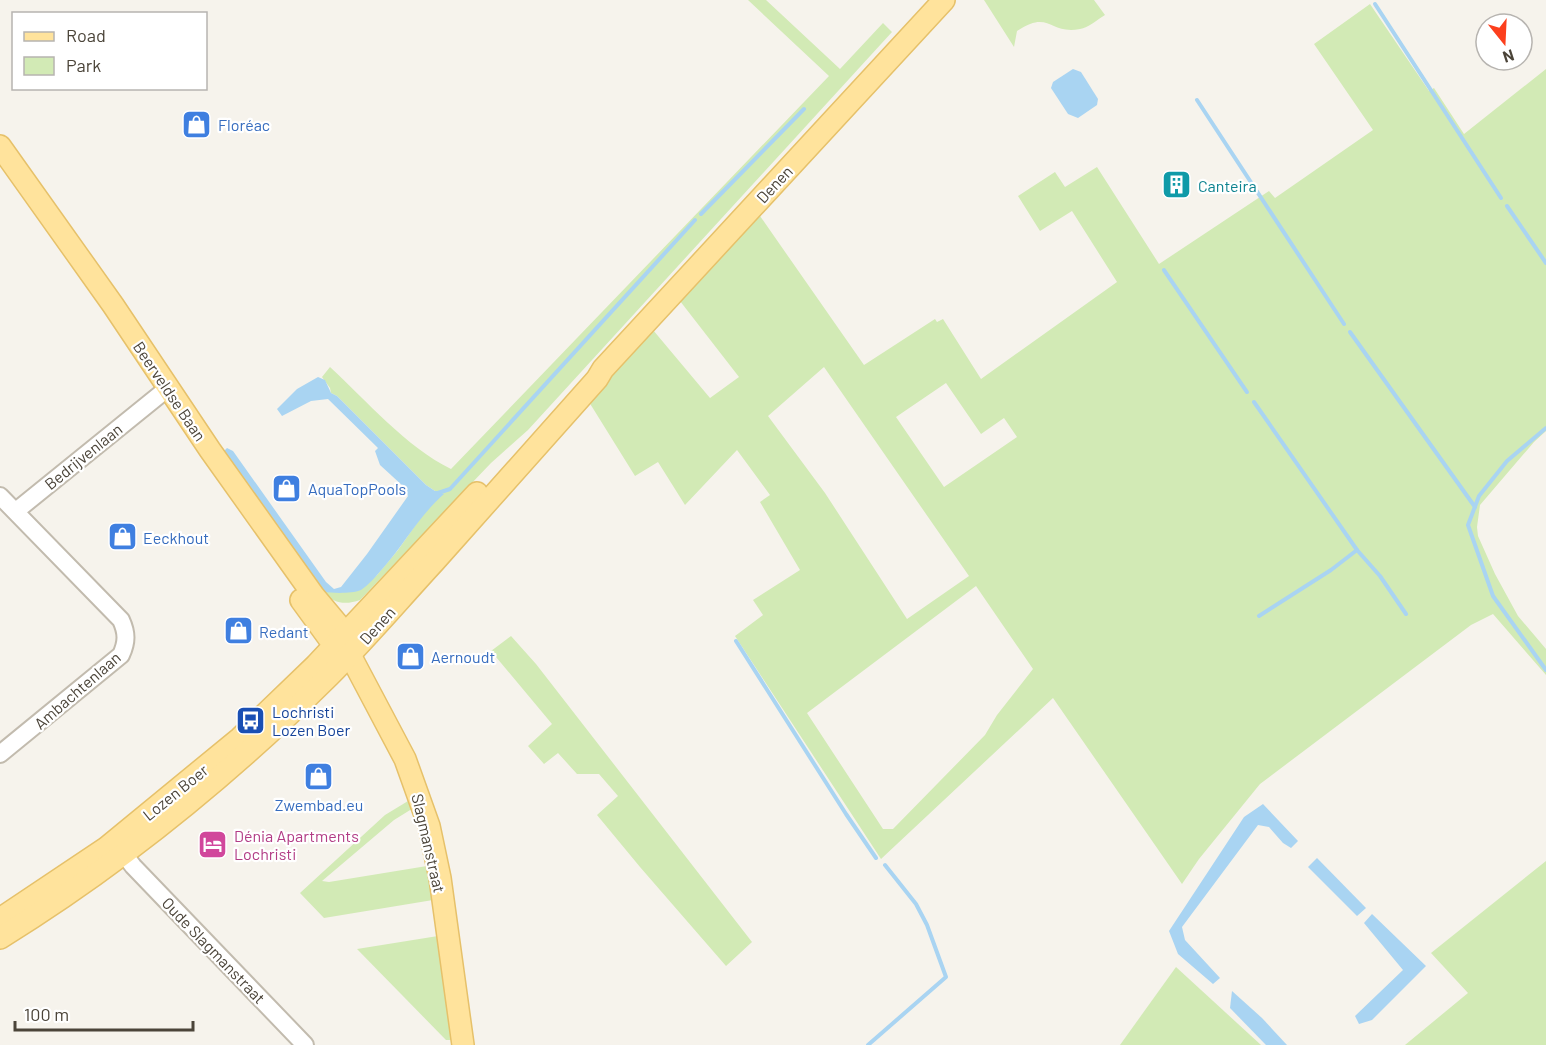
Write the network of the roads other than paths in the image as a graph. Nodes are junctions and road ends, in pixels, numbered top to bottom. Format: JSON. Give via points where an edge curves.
{"nodes":[{"id":1,"x":944,"y":0,"type":"edge"},
{"id":2,"x":0,"y":146,"type":"edge"},
{"id":3,"x":0,"y":164,"type":"edge"},
{"id":4,"x":164,"y":391,"type":"junction"},
{"id":5,"x":0,"y":496,"type":"edge"},
{"id":6,"x":16,"y":511,"type":"junction"},
{"id":7,"x":343,"y":644,"type":"junction"},
{"id":8,"x":0,"y":754,"type":"edge"},
{"id":9,"x":123,"y":853,"type":"junction"},
{"id":10,"x":0,"y":919,"type":"edge"},
{"id":11,"x":0,"y":938,"type":"edge"},
{"id":12,"x":305,"y":1045,"type":"edge"},
{"id":13,"x":463,"y":1045,"type":"edge"}],
"edges":[{"from":1,"to":7,"type":"main road","name":"Denen","via":[[603,369],[595,372],[525,441]]},
{"from":2,"to":4,"type":"main road","name":"Beerveldse Baan"},
{"from":3,"to":4,"type":"main road","name":"Beerveldse Baan"},
{"from":4,"to":6,"type":"street","name":"Bedrijvenlaan"},
{"from":4,"to":7,"type":"main road","name":"Beerveldse Baan"},
{"from":5,"to":6,"type":"street"},
{"from":6,"to":8,"type":"street","name":"Ambachtenlaan","via":[[121,620],[126,644],[122,655]]},
{"from":7,"to":9,"type":"main road","name":"Denen","via":[[262,740]]},
{"from":7,"to":10,"type":"main road","name":"Lozen Boer","via":[[176,792],[106,848]]},
{"from":7,"to":13,"type":"main road","name":"Slagmanstraat","via":[[398,744],[429,826]]},
{"from":9,"to":11,"type":"main road"},
{"from":9,"to":12,"type":"street","name":"Oude Slagmanstraat"}]}
